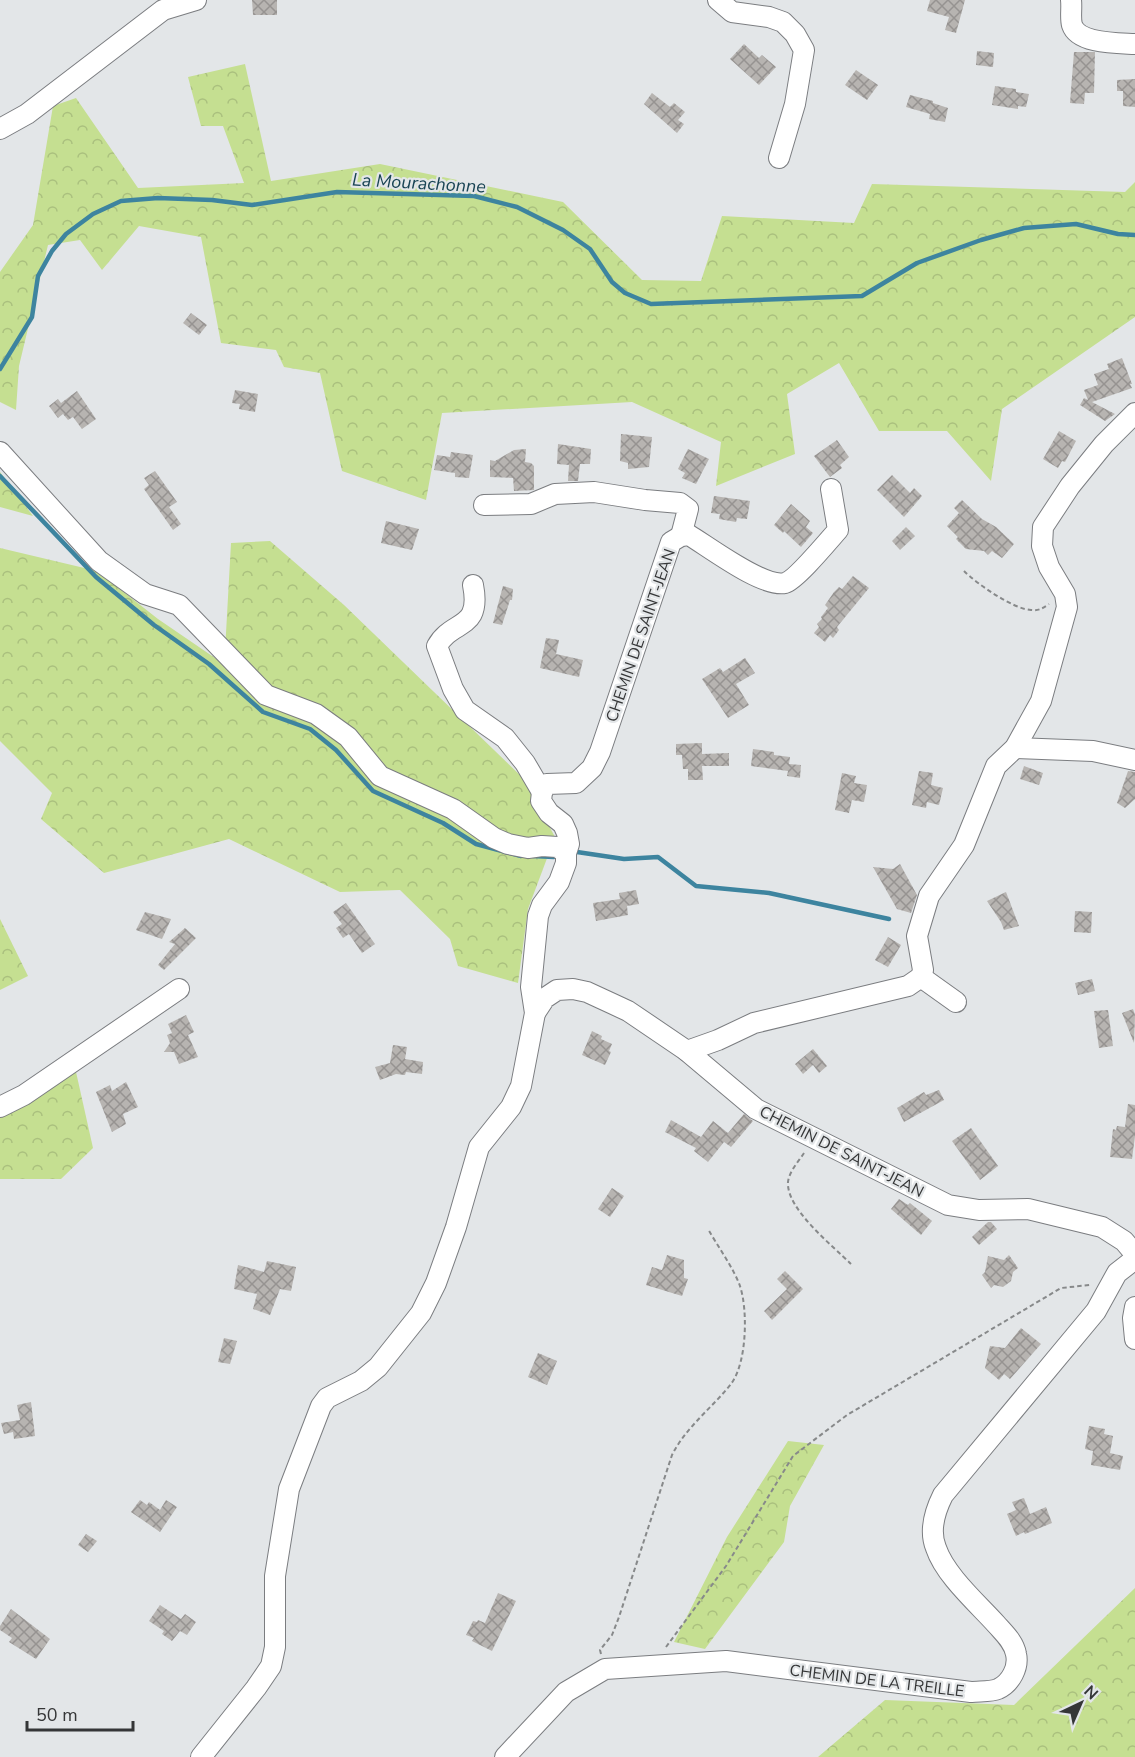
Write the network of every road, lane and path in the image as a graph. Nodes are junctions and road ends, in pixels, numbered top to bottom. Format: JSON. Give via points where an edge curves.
{"nodes":[{"id":1,"x":196,"y":0,"type":"edge"},
{"id":2,"x":718,"y":0,"type":"edge"},
{"id":3,"x":1071,"y":0,"type":"edge"},
{"id":4,"x":1135,"y":44,"type":"edge"},
{"id":5,"x":0,"y":129,"type":"edge"},
{"id":6,"x":779,"y":158,"type":"dead end"},
{"id":7,"x":1135,"y":413,"type":"edge"},
{"id":8,"x":0,"y":452,"type":"edge"},
{"id":9,"x":831,"y":489,"type":"dead end"},
{"id":10,"x":484,"y":505,"type":"dead end"},
{"id":11,"x":681,"y":536,"type":"junction"},
{"id":12,"x":964,"y":571,"type":"dead end"},
{"id":13,"x":473,"y":585,"type":"dead end"},
{"id":14,"x":1066,"y":598,"type":"junction"},
{"id":15,"x":1015,"y":748,"type":"junction"},
{"id":16,"x":1135,"y":760,"type":"edge"},
{"id":17,"x":542,"y":792,"type":"junction"},
{"id":18,"x":566,"y":853,"type":"junction"},
{"id":19,"x":921,"y":977,"type":"junction"},
{"id":20,"x":179,"y":988,"type":"dead end"},
{"id":21,"x":956,"y":1002,"type":"dead end"},
{"id":22,"x":535,"y":1013,"type":"junction"},
{"id":23,"x":687,"y":1051,"type":"junction"},
{"id":24,"x":0,"y":1107,"type":"edge"},
{"id":25,"x":815,"y":1139,"type":"junction"},
{"id":26,"x":708,"y":1229,"type":"dead end"},
{"id":27,"x":1135,"y":1254,"type":"edge"},
{"id":28,"x":1135,"y":1259,"type":"edge"},
{"id":29,"x":851,"y":1264,"type":"dead end"},
{"id":30,"x":1111,"y":1283,"type":"junction"},
{"id":31,"x":1135,"y":1307,"type":"edge"},
{"id":32,"x":1135,"y":1339,"type":"edge"},
{"id":33,"x":652,"y":1665,"type":"junction"},
{"id":34,"x":605,"y":1669,"type":"junction"},
{"id":35,"x":201,"y":1757,"type":"edge"},
{"id":36,"x":505,"y":1757,"type":"edge"}],
"edges":[{"from":1,"to":5,"type":"street","via":[[163,10],[27,114]]},
{"from":2,"to":6,"type":"street","via":[[732,12],[783,22],[804,50],[795,104]]},
{"from":3,"to":4,"type":"street","via":[[1072,25],[1079,35]]},
{"from":7,"to":14,"type":"street","via":[[1070,486],[1043,527],[1041,537],[1046,556]]},
{"from":8,"to":18,"type":"street","via":[[99,561],[145,594],[179,605],[266,695],[316,714],[348,738],[380,776],[453,809],[508,844],[557,847]]},
{"from":9,"to":11,"type":"street","name":"CHEMIN DE SAINT-JEAN","via":[[838,530],[785,583],[755,576],[689,535]]},
{"from":10,"to":11,"type":"street","via":[[531,504],[555,494],[594,492],[680,503],[688,509]]},
{"from":11,"to":17,"type":"street","name":"CHEMIN DE SAINT-JEAN","via":[[671,542],[592,768],[576,783],[547,784]]},
{"from":12,"to":14,"type":"path","via":[[1023,609],[1039,610],[1054,600]]},
{"from":13,"to":17,"type":"street","via":[[474,609],[464,624],[442,637],[437,646],[465,710],[505,738]]},
{"from":14,"to":15,"type":"street","via":[[1064,623],[1041,701]]},
{"from":15,"to":16,"type":"street","via":[[1093,751]]},
{"from":15,"to":19,"type":"street","via":[[996,766],[964,845],[929,896],[917,936]]},
{"from":17,"to":18,"type":"street","via":[[541,801],[567,833]]},
{"from":18,"to":22,"type":"street","via":[[559,882],[538,916],[531,987]]},
{"from":19,"to":21,"type":"street"},
{"from":19,"to":23,"type":"street","via":[[909,986],[754,1023]]},
{"from":20,"to":24,"type":"street","via":[[24,1095]]},
{"from":22,"to":23,"type":"street","name":"CHEMIN DE SAINT-JEAN","via":[[545,998],[557,990],[586,992],[628,1011]]},
{"from":22,"to":35,"type":"street","via":[[521,1086],[511,1107],[479,1147],[456,1227],[425,1305],[378,1367],[321,1406],[287,1498],[275,1576],[275,1647],[271,1666]]},
{"from":23,"to":25,"type":"street","name":"CHEMIN DE SAINT-JEAN","via":[[756,1109]]},
{"from":25,"to":27,"type":"street","name":"CHEMIN DE SAINT-JEAN","via":[[948,1204],[979,1210],[1028,1209],[1102,1227],[1124,1240]]},
{"from":25,"to":29,"type":"path","via":[[788,1180],[790,1196],[810,1225]]},
{"from":26,"to":34,"type":"path","via":[[740,1285],[746,1322],[739,1368],[732,1382],[680,1439],[672,1455],[619,1617],[600,1650]]},
{"from":28,"to":30,"type":"street","name":"CHEMIN DE LA TREILLE"},
{"from":30,"to":33,"type":"path","via":[[1061,1288],[847,1415],[794,1456],[726,1566]]},
{"from":30,"to":33,"type":"street","name":"CHEMIN DE LA TREILLE","via":[[1096,1311],[943,1495],[934,1516],[935,1547],[940,1558],[1009,1638],[1016,1653],[1017,1663],[1009,1680],[998,1689],[971,1692],[726,1661]]},
{"from":31,"to":32,"type":"street"},
{"from":33,"to":34,"type":"street","name":"CHEMIN DE LA TREILLE"},
{"from":34,"to":36,"type":"street","name":"CHEMIN DE LA TREILLE","via":[[566,1692]]}]}
